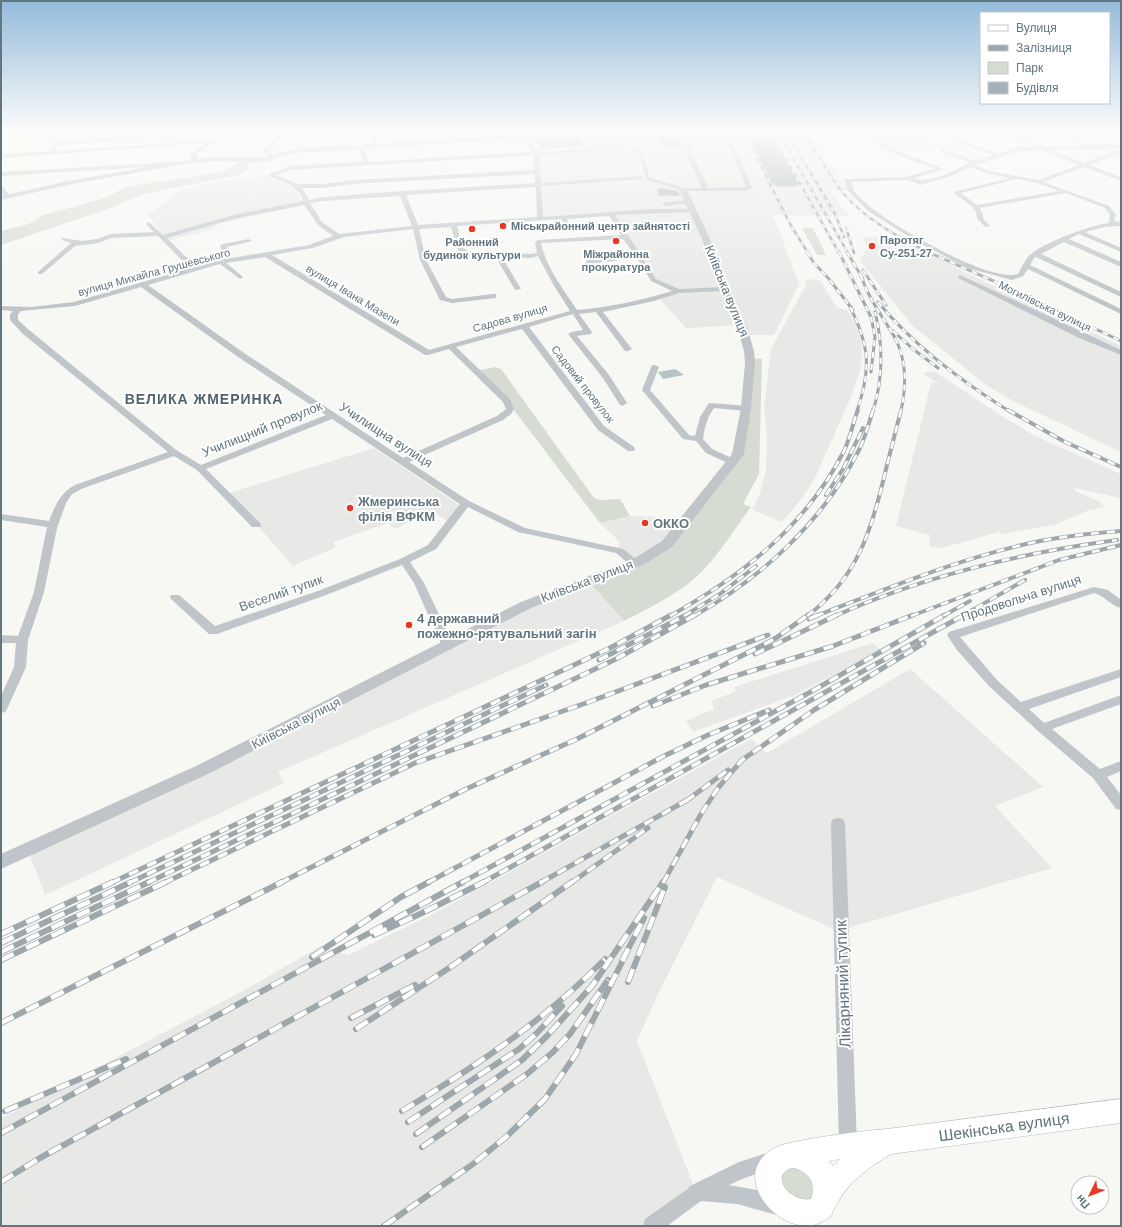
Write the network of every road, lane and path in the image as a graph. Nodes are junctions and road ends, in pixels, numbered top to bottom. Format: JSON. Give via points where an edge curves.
{"nodes":[{"id":1,"x":1,"y":187,"type":"edge"},
{"id":2,"x":46,"y":187,"type":"edge"},
{"id":3,"x":299,"y":187,"type":"edge"},
{"id":4,"x":395,"y":187,"type":"edge"},
{"id":5,"x":499,"y":187,"type":"edge"},
{"id":6,"x":538,"y":187,"type":"edge"},
{"id":7,"x":678,"y":187,"type":"edge"},
{"id":8,"x":705,"y":187,"type":"edge"},
{"id":9,"x":741,"y":187,"type":"edge"},
{"id":10,"x":749,"y":187,"type":"edge"},
{"id":11,"x":851,"y":187,"type":"edge"},
{"id":12,"x":977,"y":187,"type":"edge"},
{"id":13,"x":1052,"y":187,"type":"edge"},
{"id":14,"x":739,"y":189,"type":"junction"},
{"id":15,"x":683,"y":190,"type":"junction"},
{"id":16,"x":706,"y":190,"type":"junction"},
{"id":17,"x":1065,"y":192,"type":"junction"},
{"id":18,"x":400,"y":193,"type":"junction"},
{"id":19,"x":4,"y":197,"type":"edge"},
{"id":20,"x":307,"y":202,"type":"junction"},
{"id":21,"x":690,"y":206,"type":"junction"},
{"id":22,"x":976,"y":207,"type":"junction"},
{"id":23,"x":611,"y":214,"type":"junction"},
{"id":24,"x":563,"y":217,"type":"junction"},
{"id":25,"x":540,"y":219,"type":"junction"},
{"id":26,"x":149,"y":224,"type":"dead end"},
{"id":27,"x":453,"y":224,"type":"junction"},
{"id":28,"x":1118,"y":224,"type":"edge"},
{"id":29,"x":618,"y":225,"type":"junction"},
{"id":30,"x":416,"y":226,"type":"junction"},
{"id":31,"x":987,"y":226,"type":"dead end"},
{"id":32,"x":1079,"y":232,"type":"junction"},
{"id":33,"x":161,"y":236,"type":"junction"},
{"id":34,"x":336,"y":236,"type":"junction"},
{"id":35,"x":625,"y":237,"type":"junction"},
{"id":36,"x":64,"y":239,"type":"dead end"},
{"id":37,"x":1064,"y":239,"type":"junction"},
{"id":38,"x":249,"y":241,"type":"dead end"},
{"id":39,"x":82,"y":243,"type":"junction"},
{"id":40,"x":1121,"y":250,"type":"edge"},
{"id":41,"x":540,"y":254,"type":"junction"},
{"id":42,"x":1036,"y":254,"type":"junction"},
{"id":43,"x":266,"y":255,"type":"junction"},
{"id":44,"x":498,"y":255,"type":"junction"},
{"id":45,"x":639,"y":256,"type":"junction"},
{"id":46,"x":229,"y":260,"type":"junction"},
{"id":47,"x":221,"y":262,"type":"junction"},
{"id":48,"x":588,"y":262,"type":"dead end"},
{"id":49,"x":1121,"y":265,"type":"edge"},
{"id":50,"x":1026,"y":266,"type":"junction"},
{"id":51,"x":195,"y":269,"type":"junction"},
{"id":52,"x":40,"y":273,"type":"dead end"},
{"id":53,"x":240,"y":277,"type":"dead end"},
{"id":54,"x":960,"y":277,"type":"dead end"},
{"id":55,"x":142,"y":285,"type":"junction"},
{"id":56,"x":517,"y":289,"type":"dead end"},
{"id":57,"x":724,"y":289,"type":"junction"},
{"id":58,"x":678,"y":291,"type":"junction"},
{"id":59,"x":1121,"y":295,"type":"edge"},
{"id":60,"x":493,"y":296,"type":"dead end"},
{"id":61,"x":1,"y":308,"type":"edge"},
{"id":62,"x":19,"y":309,"type":"junction"},
{"id":63,"x":599,"y":311,"type":"junction"},
{"id":64,"x":574,"y":312,"type":"junction"},
{"id":65,"x":1121,"y":312,"type":"edge"},
{"id":66,"x":525,"y":326,"type":"junction"},
{"id":67,"x":450,"y":346,"type":"junction"},
{"id":68,"x":628,"y":349,"type":"dead end"},
{"id":69,"x":428,"y":353,"type":"joint"},
{"id":70,"x":1121,"y":353,"type":"edge"},
{"id":71,"x":655,"y":367,"type":"dead end"},
{"id":72,"x":623,"y":403,"type":"dead end"},
{"id":73,"x":746,"y":408,"type":"junction"},
{"id":74,"x":333,"y":415,"type":"junction"},
{"id":75,"x":699,"y":439,"type":"junction"},
{"id":76,"x":631,"y":449,"type":"dead end"},
{"id":77,"x":174,"y":452,"type":"junction"},
{"id":78,"x":403,"y":461,"type":"junction"},
{"id":79,"x":733,"y":462,"type":"junction"},
{"id":80,"x":200,"y":468,"type":"junction"},
{"id":81,"x":466,"y":503,"type":"junction"},
{"id":82,"x":1,"y":517,"type":"edge"},
{"id":83,"x":54,"y":525,"type":"junction"},
{"id":84,"x":256,"y":525,"type":"dead end"},
{"id":85,"x":404,"y":561,"type":"junction"},
{"id":86,"x":634,"y":563,"type":"junction"},
{"id":87,"x":175,"y":597,"type":"dead end"},
{"id":88,"x":1121,"y":605,"type":"edge"},
{"id":89,"x":1,"y":640,"type":"edge"},
{"id":90,"x":22,"y":640,"type":"junction"},
{"id":91,"x":448,"y":646,"type":"junction"},
{"id":92,"x":1121,"y":673,"type":"edge"},
{"id":93,"x":1121,"y":699,"type":"edge"},
{"id":94,"x":1020,"y":707,"type":"junction"},
{"id":95,"x":1,"y":709,"type":"edge"},
{"id":96,"x":1042,"y":728,"type":"junction"},
{"id":97,"x":1121,"y":766,"type":"edge"},
{"id":98,"x":1098,"y":775,"type":"junction"},
{"id":99,"x":1121,"y":806,"type":"edge"},
{"id":100,"x":838,"y":823,"type":"dead end"},
{"id":101,"x":1,"y":862,"type":"edge"},
{"id":102,"x":1121,"y":1111,"type":"edge"},
{"id":103,"x":887,"y":1142,"type":"junction"},
{"id":104,"x":848,"y":1145,"type":"junction"},
{"id":105,"x":787,"y":1157,"type":"junction"},
{"id":106,"x":696,"y":1192,"type":"junction"},
{"id":107,"x":822,"y":1209,"type":"edge"},
{"id":108,"x":786,"y":1215,"type":"edge"},
{"id":109,"x":652,"y":1226,"type":"edge"}],
"edges":[{"from":1,"to":19,"type":"street"},
{"from":2,"to":19,"type":"street"},
{"from":3,"to":20,"type":"street"},
{"from":4,"to":18,"type":"street"},
{"from":5,"to":18,"type":"street"},
{"from":6,"to":25,"type":"street"},
{"from":7,"to":15,"type":"street"},
{"from":8,"to":16,"type":"street"},
{"from":9,"to":14,"type":"street"},
{"from":10,"to":14,"type":"street"},
{"from":11,"to":50,"type":"street","via":[[850,190],[870,210],[969,267],[1012,278],[1021,275]]},
{"from":12,"to":22,"type":"street","via":[[956,192]]},
{"from":13,"to":17,"type":"street"},
{"from":14,"to":16,"type":"street"},
{"from":15,"to":16,"type":"street"},
{"from":15,"to":21,"type":"street","name":"Київська вулиця"},
{"from":17,"to":22,"type":"street"},
{"from":17,"to":28,"type":"street","via":[[1107,207],[1113,215],[1111,222]]},
{"from":18,"to":20,"type":"street"},
{"from":18,"to":30,"type":"street"},
{"from":20,"to":33,"type":"street","via":[[233,217]]},
{"from":20,"to":34,"type":"street","via":[[316,218]]},
{"from":21,"to":23,"type":"street","name":"вулиця Михайла Грушевського","via":[[661,211]]},
{"from":21,"to":57,"type":"street","name":"Київська вулиця","via":[[706,239]]},
{"from":22,"to":31,"type":"street","via":[[980,218]]},
{"from":23,"to":24,"type":"street","name":"вулиця Михайла Грушевського"},
{"from":23,"to":29,"type":"street"},
{"from":24,"to":25,"type":"street","name":"вулиця Михайла Грушевського"},
{"from":24,"to":29,"type":"street","via":[[569,229]]},
{"from":25,"to":27,"type":"street","name":"вулиця Михайла Грушевського"},
{"from":26,"to":33,"type":"street"},
{"from":27,"to":30,"type":"street","name":"вулиця Михайла Грушевського"},
{"from":27,"to":44,"type":"street","via":[[462,252]]},
{"from":28,"to":32,"type":"street"},
{"from":29,"to":35,"type":"street"},
{"from":30,"to":34,"type":"street","name":"вулиця Михайла Грушевського"},
{"from":30,"to":60,"type":"street","via":[[423,260],[443,298],[452,302]]},
{"from":32,"to":37,"type":"street"},
{"from":32,"to":40,"type":"street"},
{"from":33,"to":39,"type":"street","via":[[110,236]]},
{"from":33,"to":51,"type":"street"},
{"from":34,"to":43,"type":"street","name":"вулиця Михайла Грушевського","via":[[311,247]]},
{"from":35,"to":41,"type":"street","via":[[538,242]]},
{"from":35,"to":45,"type":"street"},
{"from":36,"to":39,"type":"street"},
{"from":37,"to":42,"type":"street"},
{"from":37,"to":49,"type":"street"},
{"from":38,"to":46,"type":"street","via":[[223,246]]},
{"from":39,"to":52,"type":"street","via":[[73,244]]},
{"from":41,"to":44,"type":"street"},
{"from":41,"to":64,"type":"street","via":[[548,272]]},
{"from":42,"to":50,"type":"street"},
{"from":42,"to":59,"type":"street"},
{"from":43,"to":46,"type":"street","name":"вулиця Михайла Грушевського"},
{"from":43,"to":69,"type":"street","name":"вулиця Івана Мазепи"},
{"from":44,"to":56,"type":"street"},
{"from":45,"to":48,"type":"street"},
{"from":45,"to":58,"type":"street","via":[[653,280]]},
{"from":46,"to":47,"type":"street","name":"вулиця Михайла Грушевського"},
{"from":47,"to":51,"type":"street","name":"вулиця Михайла Грушевського"},
{"from":47,"to":53,"type":"street"},
{"from":50,"to":65,"type":"street"},
{"from":51,"to":55,"type":"street","name":"вулиця Михайла Грушевського"},
{"from":54,"to":70,"type":"street","name":"Могилівська вулиця"},
{"from":55,"to":62,"type":"street","name":"вулиця Михайла Грушевського","via":[[75,304]]},
{"from":55,"to":74,"type":"street","name":"Училищна вулиця","via":[[210,334]]},
{"from":57,"to":58,"type":"street","name":"Садова вулиця"},
{"from":57,"to":73,"type":"street","name":"Київська вулиця","via":[[742,327],[749,351]]},
{"from":58,"to":63,"type":"street","name":"Садова вулиця","via":[[654,300]]},
{"from":61,"to":62,"type":"street","name":"вулиця Михайла Грушевського"},
{"from":62,"to":77,"type":"street","name":"Училищний провулок","via":[[14,314],[14,320],[26,332]]},
{"from":63,"to":64,"type":"street","name":"Садова вулиця"},
{"from":63,"to":68,"type":"street"},
{"from":64,"to":66,"type":"street","name":"Садова вулиця"},
{"from":64,"to":72,"type":"street","via":[[588,332],[572,334],[606,376]]},
{"from":66,"to":67,"type":"street","name":"Садова вулиця"},
{"from":66,"to":76,"type":"street","name":"Садовий провулок","via":[[601,428]]},
{"from":67,"to":69,"type":"street","name":"Садова вулиця"},
{"from":67,"to":78,"type":"street","via":[[510,404],[510,408],[500,418]]},
{"from":71,"to":75,"type":"street","via":[[646,390],[686,437]]},
{"from":73,"to":75,"type":"street","via":[[712,405],[704,414]]},
{"from":73,"to":79,"type":"street","name":"Київська вулиця","via":[[741,443]]},
{"from":74,"to":78,"type":"street","name":"Училищна вулиця"},
{"from":74,"to":80,"type":"street","name":"Училищний провулок"},
{"from":75,"to":79,"type":"street","via":[[709,451]]},
{"from":77,"to":80,"type":"street","name":"Училищний провулок"},
{"from":77,"to":83,"type":"street","via":[[69,492],[61,503]]},
{"from":78,"to":81,"type":"street","name":"Училищна вулиця"},
{"from":79,"to":86,"type":"street","name":"Київська вулиця","via":[[671,540],[657,552]]},
{"from":80,"to":84,"type":"street","name":"Училищний провулок"},
{"from":81,"to":85,"type":"street","via":[[432,546]]},
{"from":81,"to":86,"type":"street","name":"Училищна вулиця","via":[[522,530],[620,551]]},
{"from":82,"to":83,"type":"street"},
{"from":83,"to":90,"type":"street","via":[[39,592]]},
{"from":85,"to":87,"type":"street","name":"Веселий тупик","via":[[213,631]]},
{"from":85,"to":91,"type":"street","via":[[419,582]]},
{"from":86,"to":91,"type":"street","name":"Київська вулиця","via":[[530,603]]},
{"from":88,"to":94,"type":"street","name":"Продовольча вулиця","via":[[1107,594],[1091,591],[953,635],[993,683]]},
{"from":89,"to":90,"type":"street"},
{"from":90,"to":95,"type":"street","via":[[20,667]]},
{"from":91,"to":101,"type":"street","name":"Київська вулиця","via":[[202,770]]},
{"from":92,"to":94,"type":"street"},
{"from":93,"to":96,"type":"street"},
{"from":94,"to":96,"type":"street"},
{"from":96,"to":98,"type":"street"},
{"from":97,"to":98,"type":"street"},
{"from":98,"to":99,"type":"street"},
{"from":100,"to":104,"type":"street","name":"Лікарняний тупик"},
{"from":102,"to":103,"type":"main road","name":"Шекінська вулиця"},
{"from":103,"to":104,"type":"main road","name":"Шекінська вулиця"},
{"from":103,"to":107,"type":"main road","name":"Шекінська вулиця","via":[[853,1163],[839,1177]]},
{"from":104,"to":105,"type":"main road","name":"Шекінська вулиця"},
{"from":105,"to":106,"type":"street","name":"Шекінська вулиця","via":[[737,1171]]},
{"from":105,"to":107,"type":"main road","via":[[808,1160],[818,1168],[824,1178]]},
{"from":105,"to":108,"type":"main road","via":[[771,1169],[768,1184],[770,1192]]},
{"from":106,"to":108,"type":"street","via":[[738,1194]]},
{"from":106,"to":109,"type":"street","name":"Шекінська вулиця"},
{"from":107,"to":108,"type":"main road","via":[[809,1216]]}]}
